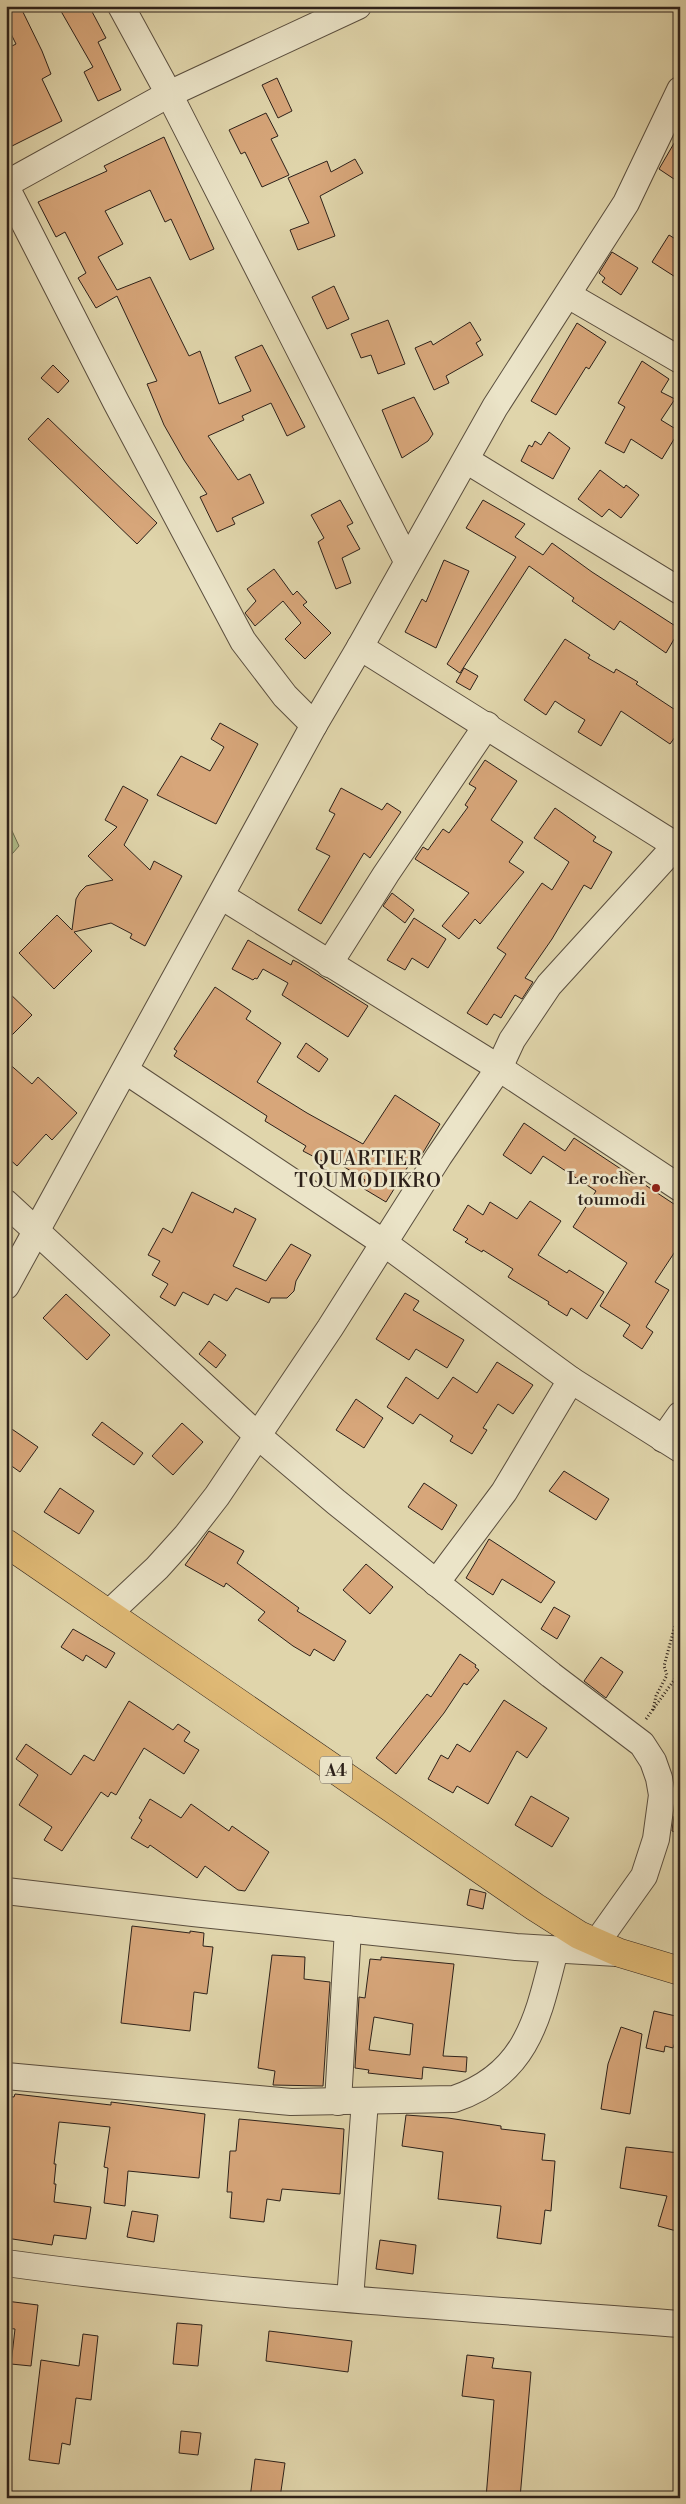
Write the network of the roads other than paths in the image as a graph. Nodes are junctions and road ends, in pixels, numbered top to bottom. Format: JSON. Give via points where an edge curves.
{"nodes":[{"id":1,"x":122,"y":6,"type":"edge"},
{"id":2,"x":358,"y":6,"type":"edge"},
{"id":3,"x":680,"y":90,"type":"edge"},
{"id":4,"x":169,"y":94,"type":"junction"},
{"id":5,"x":6,"y":186,"type":"edge"},
{"id":6,"x":568,"y":295,"type":"junction"},
{"id":7,"x":680,"y":360,"type":"edge"},
{"id":8,"x":466,"y":460,"type":"junction"},
{"id":9,"x":407,"y":561,"type":"junction"},
{"id":10,"x":680,"y":591,"type":"edge"},
{"id":11,"x":360,"y":647,"type":"junction"},
{"id":12,"x":314,"y":725,"type":"junction"},
{"id":13,"x":487,"y":725,"type":"junction"},
{"id":14,"x":679,"y":845,"type":"edge"},
{"id":15,"x":221,"y":896,"type":"junction"},
{"id":16,"x":329,"y":964,"type":"junction"},
{"id":17,"x":498,"y":1068,"type":"junction"},
{"id":18,"x":126,"y":1071,"type":"junction"},
{"id":19,"x":680,"y":1188,"type":"edge"},
{"id":20,"x":6,"y":1203,"type":"edge"},
{"id":21,"x":38,"y":1231,"type":"junction"},
{"id":22,"x":384,"y":1242,"type":"junction"},
{"id":23,"x":6,"y":1286,"type":"edge"},
{"id":24,"x":572,"y":1380,"type":"junction"},
{"id":25,"x":680,"y":1415,"type":"edge"},
{"id":26,"x":258,"y":1436,"type":"junction"},
{"id":27,"x":672,"y":1444,"type":"edge"},
{"id":28,"x":6,"y":1543,"type":"edge"},
{"id":29,"x":436,"y":1583,"type":"junction"},
{"id":30,"x":108,"y":1614,"type":"junction"},
{"id":31,"x":655,"y":1766,"type":"junction"},
{"id":32,"x":680,"y":1777,"type":"edge"},
{"id":33,"x":6,"y":1891,"type":"edge"},
{"id":34,"x":348,"y":1929,"type":"junction"},
{"id":35,"x":608,"y":1947,"type":"junction"},
{"id":36,"x":555,"y":1950,"type":"junction"},
{"id":37,"x":680,"y":1971,"type":"edge"},
{"id":38,"x":6,"y":2076,"type":"edge"},
{"id":39,"x":365,"y":2101,"type":"junction"},
{"id":40,"x":338,"y":2102,"type":"junction"},
{"id":41,"x":6,"y":2263,"type":"edge"},
{"id":42,"x":350,"y":2299,"type":"junction"},
{"id":43,"x":680,"y":2324,"type":"edge"}],
"edges":[{"from":1,"to":4,"type":"street"},
{"from":2,"to":4,"type":"street"},
{"from":3,"to":6,"type":"street","via":[[626,203]]},
{"from":4,"to":5,"type":"street"},
{"from":4,"to":9,"type":"street"},
{"from":5,"to":12,"type":"street","via":[[243,641],[285,696]]},
{"from":6,"to":7,"type":"street"},
{"from":6,"to":8,"type":"street"},
{"from":8,"to":9,"type":"street"},
{"from":8,"to":10,"type":"street"},
{"from":9,"to":11,"type":"street"},
{"from":11,"to":12,"type":"street"},
{"from":11,"to":13,"type":"street"},
{"from":12,"to":15,"type":"street"},
{"from":13,"to":14,"type":"street"},
{"from":13,"to":16,"type":"street"},
{"from":14,"to":17,"type":"street","via":[[549,985],[521,1025]]},
{"from":15,"to":16,"type":"street"},
{"from":15,"to":18,"type":"street"},
{"from":16,"to":17,"type":"street"},
{"from":17,"to":19,"type":"street"},
{"from":17,"to":22,"type":"street"},
{"from":18,"to":21,"type":"street"},
{"from":18,"to":22,"type":"street"},
{"from":20,"to":21,"type":"street"},
{"from":21,"to":23,"type":"street"},
{"from":21,"to":26,"type":"street"},
{"from":22,"to":24,"type":"street"},
{"from":22,"to":26,"type":"street"},
{"from":24,"to":27,"type":"street"},
{"from":24,"to":29,"type":"street","via":[[504,1492]]},
{"from":25,"to":27,"type":"street"},
{"from":26,"to":29,"type":"street"},
{"from":26,"to":30,"type":"street","via":[[186,1536],[141,1585]]},
{"from":28,"to":30,"type":"main road","number":"A4"},
{"from":29,"to":31,"type":"street","via":[[642,1744]]},
{"from":30,"to":35,"type":"main road","number":"A4","via":[[465,1861],[579,1935]]},
{"from":31,"to":32,"type":"street"},
{"from":31,"to":35,"type":"street","via":[[662,1796],[656,1839],[644,1876]]},
{"from":33,"to":34,"type":"street"},
{"from":34,"to":36,"type":"street"},
{"from":34,"to":40,"type":"street"},
{"from":35,"to":36,"type":"street"},
{"from":35,"to":37,"type":"main road","number":"A4"},
{"from":36,"to":39,"type":"street","via":[[537,2019],[519,2052],[494,2079],[476,2092],[454,2099]]},
{"from":38,"to":40,"type":"street","via":[[243,2099]]},
{"from":39,"to":40,"type":"street"},
{"from":39,"to":42,"type":"street"},
{"from":41,"to":42,"type":"street","via":[[96,2275]]},
{"from":42,"to":43,"type":"street"}]}
